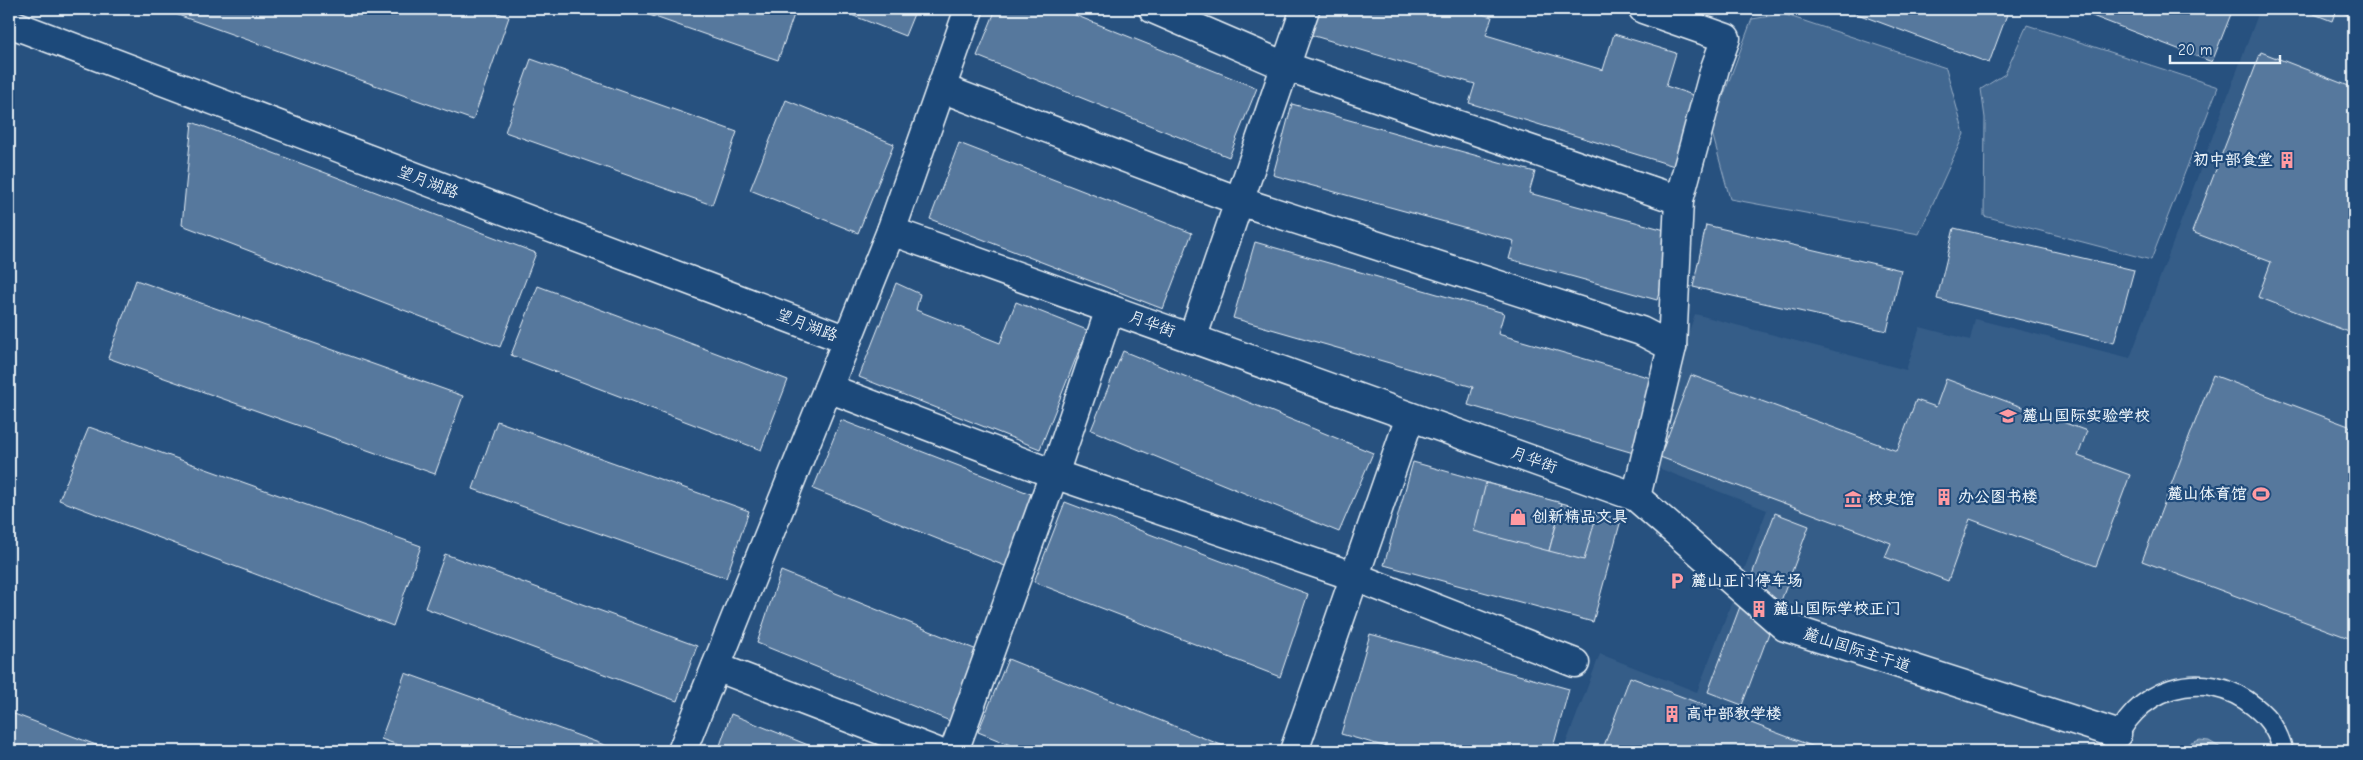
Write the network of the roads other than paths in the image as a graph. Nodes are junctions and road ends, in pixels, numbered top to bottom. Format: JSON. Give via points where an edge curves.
{"nodes":[{"id":1,"x":969,"y":9,"type":"edge"},
{"id":2,"x":1153,"y":9,"type":"edge"},
{"id":3,"x":1305,"y":9,"type":"edge"},
{"id":4,"x":1642,"y":9,"type":"edge"},
{"id":5,"x":9,"y":23,"type":"edge"},
{"id":6,"x":1285,"y":66,"type":"junction"},
{"id":7,"x":941,"y":88,"type":"junction"},
{"id":8,"x":1679,"y":200,"type":"junction"},
{"id":9,"x":1239,"y":201,"type":"junction"},
{"id":10,"x":890,"y":231,"type":"junction"},
{"id":11,"x":1110,"y":309,"type":"junction"},
{"id":12,"x":1192,"y":339,"type":"junction"},
{"id":13,"x":847,"y":340,"type":"junction"},
{"id":14,"x":1672,"y":347,"type":"junction"},
{"id":15,"x":828,"y":388,"type":"junction"},
{"id":16,"x":1410,"y":417,"type":"junction"},
{"id":17,"x":1054,"y":474,"type":"junction"},
{"id":18,"x":1636,"y":497,"type":"junction"},
{"id":19,"x":1353,"y":576,"type":"junction"},
{"id":20,"x":1576,"y":663,"type":"dead end"},
{"id":21,"x":716,"y":667,"type":"junction"},
{"id":22,"x":2115,"y":743,"type":"edge"},
{"id":23,"x":682,"y":751,"type":"edge"},
{"id":24,"x":935,"y":751,"type":"edge"},
{"id":25,"x":954,"y":751,"type":"edge"},
{"id":26,"x":1294,"y":751,"type":"edge"},
{"id":27,"x":2283,"y":751,"type":"edge"}],
"edges":[{"from":1,"to":7,"type":"street"},
{"from":2,"to":6,"type":"street"},
{"from":3,"to":6,"type":"street"},
{"from":4,"to":8,"type":"street","via":[[1726,38]]},
{"from":5,"to":13,"type":"street","name":"望月湖路"},
{"from":6,"to":8,"type":"street"},
{"from":6,"to":9,"type":"street"},
{"from":7,"to":9,"type":"street"},
{"from":7,"to":10,"type":"street"},
{"from":8,"to":14,"type":"street"},
{"from":9,"to":12,"type":"street"},
{"from":9,"to":14,"type":"street","via":[[1641,331]]},
{"from":10,"to":11,"type":"street","name":"月华街"},
{"from":10,"to":13,"type":"street"},
{"from":11,"to":12,"type":"street","name":"月华街"},
{"from":11,"to":17,"type":"street"},
{"from":12,"to":16,"type":"street","name":"月华街"},
{"from":13,"to":15,"type":"street"},
{"from":14,"to":18,"type":"street"},
{"from":15,"to":17,"type":"street"},
{"from":15,"to":21,"type":"street"},
{"from":16,"to":18,"type":"street","name":"月华街"},
{"from":16,"to":19,"type":"street"},
{"from":17,"to":19,"type":"street"},
{"from":17,"to":25,"type":"street"},
{"from":18,"to":22,"type":"street","name":"麓山国际主干道","via":[[1785,627]]},
{"from":19,"to":20,"type":"street"},
{"from":19,"to":26,"type":"street"},
{"from":21,"to":23,"type":"street"},
{"from":21,"to":24,"type":"street"},
{"from":22,"to":27,"type":"lane","name":"麓山国际主干道","via":[[2134,710],[2158,693],[2186,685],[2216,686],[2243,696],[2265,716],[2281,740]]}]}
